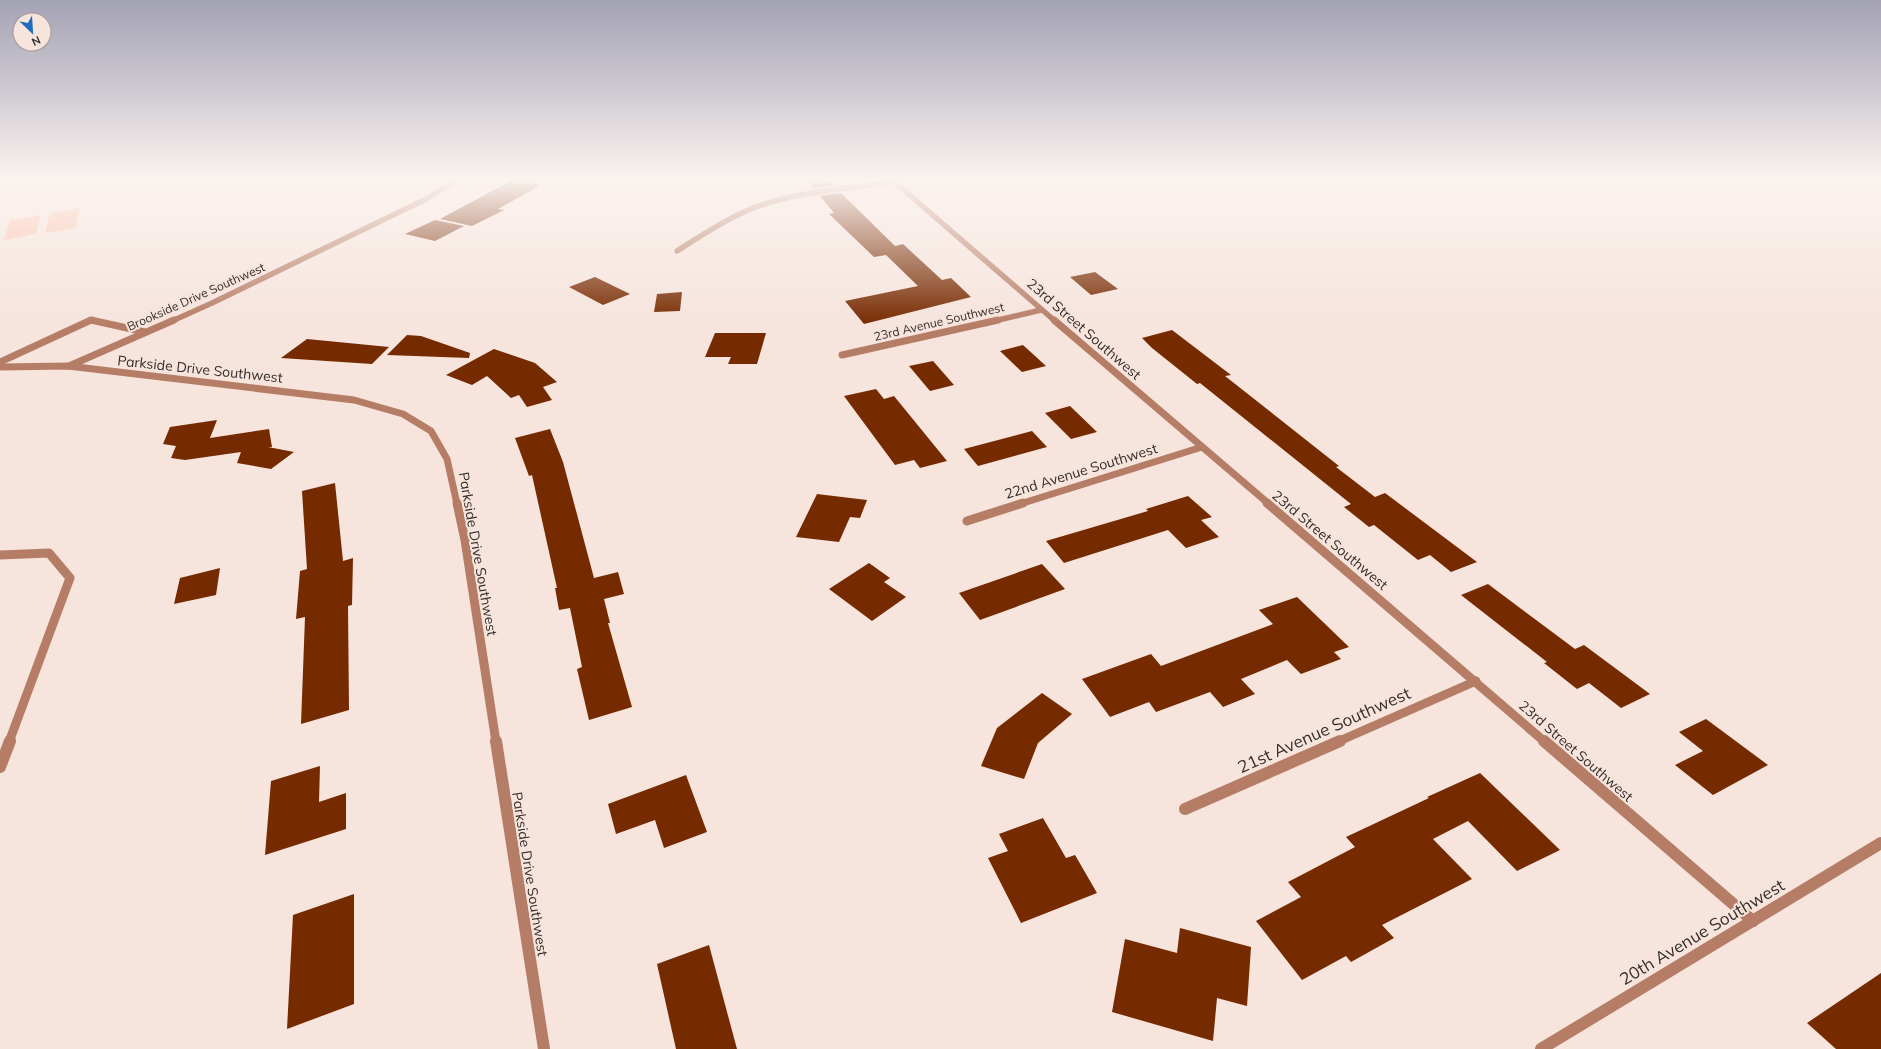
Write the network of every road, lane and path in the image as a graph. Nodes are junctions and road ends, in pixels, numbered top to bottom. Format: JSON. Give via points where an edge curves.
{"nodes":[{"id":1,"x":370,"y":227,"type":"edge"},
{"id":2,"x":716,"y":227,"type":"edge"},
{"id":3,"x":946,"y":227,"type":"edge"},
{"id":4,"x":677,"y":251,"type":"dead end"},
{"id":5,"x":1041,"y":310,"type":"junction"},
{"id":6,"x":145,"y":332,"type":"junction"},
{"id":7,"x":842,"y":355,"type":"dead end"},
{"id":8,"x":0,"y":362,"type":"edge"},
{"id":9,"x":68,"y":366,"type":"junction"},
{"id":10,"x":0,"y":367,"type":"edge"},
{"id":11,"x":1202,"y":447,"type":"junction"},
{"id":12,"x":967,"y":521,"type":"dead end"},
{"id":13,"x":0,"y":555,"type":"edge"},
{"id":14,"x":1476,"y":681,"type":"junction"},
{"id":15,"x":0,"y":767,"type":"edge"},
{"id":16,"x":1185,"y":809,"type":"dead end"},
{"id":17,"x":1881,"y":844,"type":"edge"},
{"id":18,"x":1753,"y":921,"type":"junction"},
{"id":19,"x":544,"y":1049,"type":"edge"},
{"id":20,"x":1541,"y":1049,"type":"edge"}],
"edges":[{"from":1,"to":6,"type":"street","name":"Brookside Drive Southwest","via":[[212,303]]},
{"from":2,"to":4,"type":"street"},
{"from":3,"to":5,"type":"street","name":"23rd Street Southwest"},
{"from":5,"to":7,"type":"street","name":"23rd Avenue Southwest"},
{"from":5,"to":11,"type":"street","name":"23rd Street Southwest"},
{"from":6,"to":8,"type":"street","via":[[91,320]]},
{"from":6,"to":9,"type":"street","name":"Brookside Drive Southwest"},
{"from":9,"to":10,"type":"street","name":"Parkside Drive Southwest"},
{"from":9,"to":19,"type":"street","name":"Parkside Drive Southwest","via":[[354,400],[403,414],[431,431],[447,459],[465,540]]},
{"from":11,"to":12,"type":"street","name":"22nd Avenue Southwest"},
{"from":11,"to":14,"type":"street","name":"23rd Street Southwest"},
{"from":13,"to":15,"type":"street","via":[[50,553],[70,578]]},
{"from":14,"to":16,"type":"street","name":"21st Avenue Southwest"},
{"from":14,"to":18,"type":"street","name":"23rd Street Southwest"},
{"from":17,"to":18,"type":"street","name":"20th Avenue Southwest"},
{"from":18,"to":20,"type":"street","name":"20th Avenue Southwest"}]}
